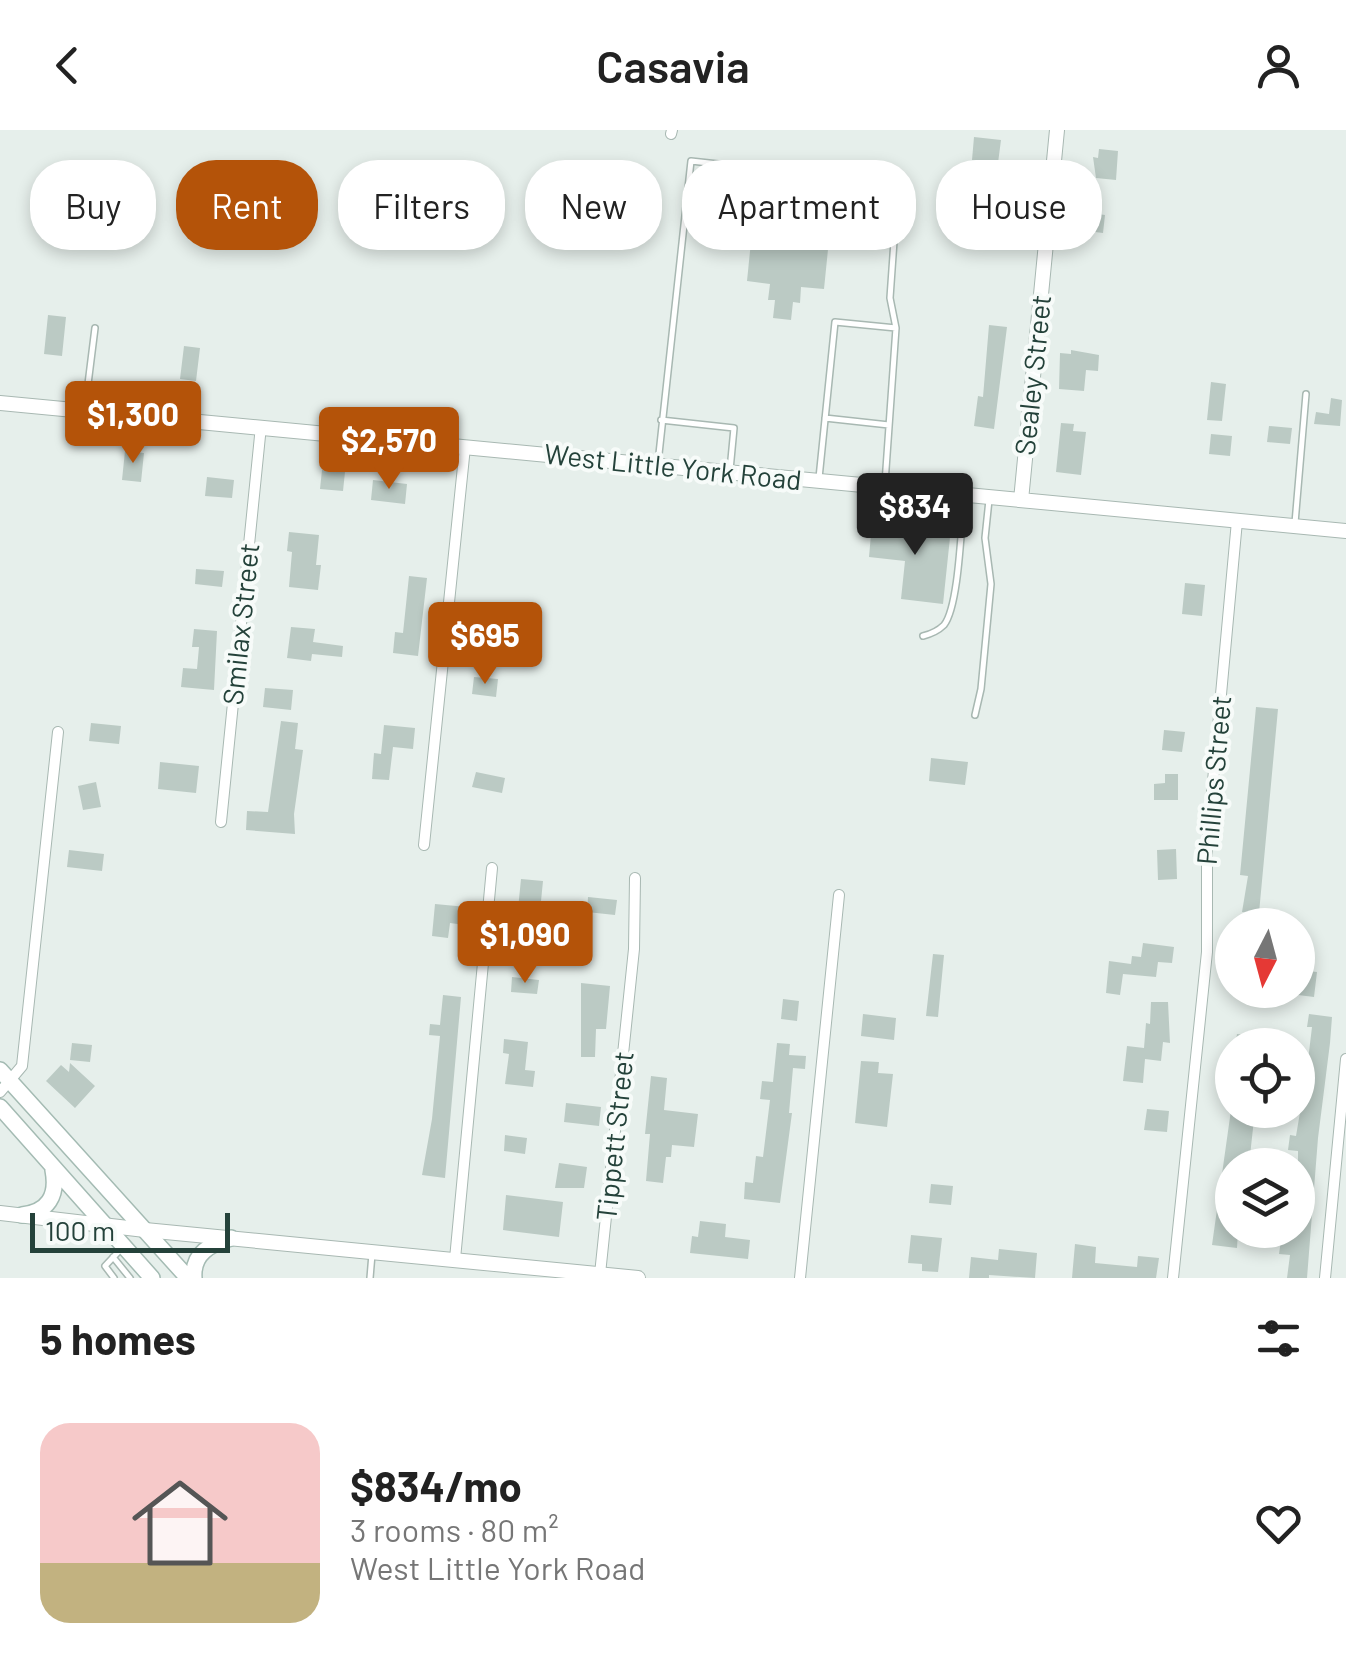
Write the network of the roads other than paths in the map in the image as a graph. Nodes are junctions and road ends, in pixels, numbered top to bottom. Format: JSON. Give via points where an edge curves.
{"nodes":[{"id":1,"x":1057,"y":130,"type":"edge"},
{"id":2,"x":95,"y":328,"type":"dead end"},
{"id":3,"x":896,"y":328,"type":"junction"},
{"id":4,"x":1306,"y":394,"type":"dead end"},
{"id":5,"x":0,"y":403,"type":"edge"},
{"id":6,"x":84,"y":411,"type":"junction"},
{"id":7,"x":825,"y":418,"type":"junction"},
{"id":8,"x":661,"y":420,"type":"junction"},
{"id":9,"x":890,"y":425,"type":"junction"},
{"id":10,"x":261,"y":426,"type":"junction"},
{"id":11,"x":464,"y":447,"type":"junction"},
{"id":12,"x":658,"y":466,"type":"junction"},
{"id":13,"x":730,"y":473,"type":"junction"},
{"id":14,"x":819,"y":481,"type":"junction"},
{"id":15,"x":889,"y":488,"type":"junction"},
{"id":16,"x":964,"y":496,"type":"junction"},
{"id":17,"x":989,"y":498,"type":"junction"},
{"id":18,"x":1021,"y":500,"type":"junction"},
{"id":19,"x":891,"y":518,"type":"dead end"},
{"id":20,"x":1237,"y":521,"type":"junction"},
{"id":21,"x":1295,"y":526,"type":"junction"},
{"id":22,"x":1346,"y":531,"type":"edge"},
{"id":23,"x":923,"y":636,"type":"dead end"},
{"id":24,"x":975,"y":715,"type":"dead end"},
{"id":25,"x":58,"y":732,"type":"dead end"},
{"id":26,"x":222,"y":822,"type":"dead end"},
{"id":27,"x":424,"y":845,"type":"dead end"},
{"id":28,"x":492,"y":868,"type":"dead end"},
{"id":29,"x":635,"y":878,"type":"dead end"},
{"id":30,"x":838,"y":895,"type":"dead end"},
{"id":31,"x":1346,"y":1060,"type":"edge"},
{"id":32,"x":3,"y":1081,"type":"edge"},
{"id":33,"x":0,"y":1108,"type":"edge"},
{"id":34,"x":54,"y":1170,"type":"junction"},
{"id":35,"x":0,"y":1213,"type":"edge"},
{"id":36,"x":22,"y":1215,"type":"junction"},
{"id":37,"x":104,"y":1226,"type":"junction"},
{"id":38,"x":145,"y":1230,"type":"junction"},
{"id":39,"x":232,"y":1238,"type":"junction"},
{"id":40,"x":118,"y":1252,"type":"junction"},
{"id":41,"x":372,"y":1252,"type":"junction"},
{"id":42,"x":455,"y":1259,"type":"junction"},
{"id":43,"x":495,"y":1271,"type":"edge"},
{"id":44,"x":596,"y":1275,"type":"edge"},
{"id":45,"x":150,"y":1277,"type":"edge"},
{"id":46,"x":114,"y":1278,"type":"edge"},
{"id":47,"x":130,"y":1278,"type":"edge"},
{"id":48,"x":191,"y":1278,"type":"edge"},
{"id":49,"x":370,"y":1278,"type":"edge"},
{"id":50,"x":638,"y":1278,"type":"edge"},
{"id":51,"x":800,"y":1278,"type":"edge"},
{"id":52,"x":1173,"y":1278,"type":"edge"},
{"id":53,"x":1325,"y":1278,"type":"edge"}],
"edges":[{"from":1,"to":18,"type":"street","name":"Sealey Street"},
{"from":2,"to":6,"type":"lane"},
{"from":3,"to":7,"type":"lane","via":[[835,322]]},
{"from":3,"to":8,"type":"lane","via":[[890,298],[898,184],[690,161]]},
{"from":3,"to":9,"type":"lane"},
{"from":4,"to":21,"type":"lane"},
{"from":5,"to":6,"type":"street","name":"West Little York Road"},
{"from":6,"to":10,"type":"street","name":"West Little York Road"},
{"from":7,"to":9,"type":"lane"},
{"from":7,"to":14,"type":"lane"},
{"from":8,"to":12,"type":"lane"},
{"from":8,"to":13,"type":"lane","via":[[734,428]]},
{"from":9,"to":15,"type":"lane"},
{"from":10,"to":11,"type":"street","name":"West Little York Road"},
{"from":10,"to":26,"type":"street","name":"Smilax Street"},
{"from":11,"to":12,"type":"street","name":"West Little York Road"},
{"from":11,"to":27,"type":"street"},
{"from":12,"to":13,"type":"street","name":"West Little York Road"},
{"from":13,"to":14,"type":"street","name":"West Little York Road"},
{"from":14,"to":15,"type":"street","name":"West Little York Road"},
{"from":15,"to":16,"type":"street","name":"West Little York Road"},
{"from":15,"to":19,"type":"lane"},
{"from":16,"to":17,"type":"street","name":"West Little York Road"},
{"from":16,"to":23,"type":"lane","via":[[947,621]]},
{"from":17,"to":18,"type":"street","name":"West Little York Road"},
{"from":17,"to":24,"type":"lane","via":[[992,584]]},
{"from":18,"to":20,"type":"street","name":"West Little York Road"},
{"from":20,"to":21,"type":"street","name":"West Little York Road"},
{"from":20,"to":52,"type":"street","name":"Phillips Street","via":[[1206,846],[1206,952]]},
{"from":21,"to":22,"type":"street","name":"West Little York Road"},
{"from":25,"to":32,"type":"street","via":[[25,1048],[22,1066]]},
{"from":28,"to":42,"type":"street"},
{"from":29,"to":44,"type":"street","name":"Tippett Street","via":[[634,948]]},
{"from":30,"to":51,"type":"street"},
{"from":31,"to":53,"type":"street"},
{"from":32,"to":38,"type":"main road"},
{"from":33,"to":34,"type":"main road"},
{"from":34,"to":36,"type":"main road","via":[[50,1202]]},
{"from":34,"to":37,"type":"main road"},
{"from":35,"to":36,"type":"street"},
{"from":36,"to":37,"type":"street"},
{"from":37,"to":38,"type":"street"},
{"from":37,"to":40,"type":"main road"},
{"from":38,"to":39,"type":"street"},
{"from":38,"to":48,"type":"main road"},
{"from":39,"to":41,"type":"street"},
{"from":39,"to":48,"type":"main road","via":[[204,1250]]},
{"from":40,"to":45,"type":"main road"},
{"from":40,"to":46,"type":"lane","via":[[104,1266]]},
{"from":40,"to":47,"type":"lane"},
{"from":41,"to":42,"type":"street"},
{"from":41,"to":49,"type":"lane"},
{"from":42,"to":43,"type":"street"},
{"from":43,"to":44,"type":"street"},
{"from":44,"to":50,"type":"street"}]}
